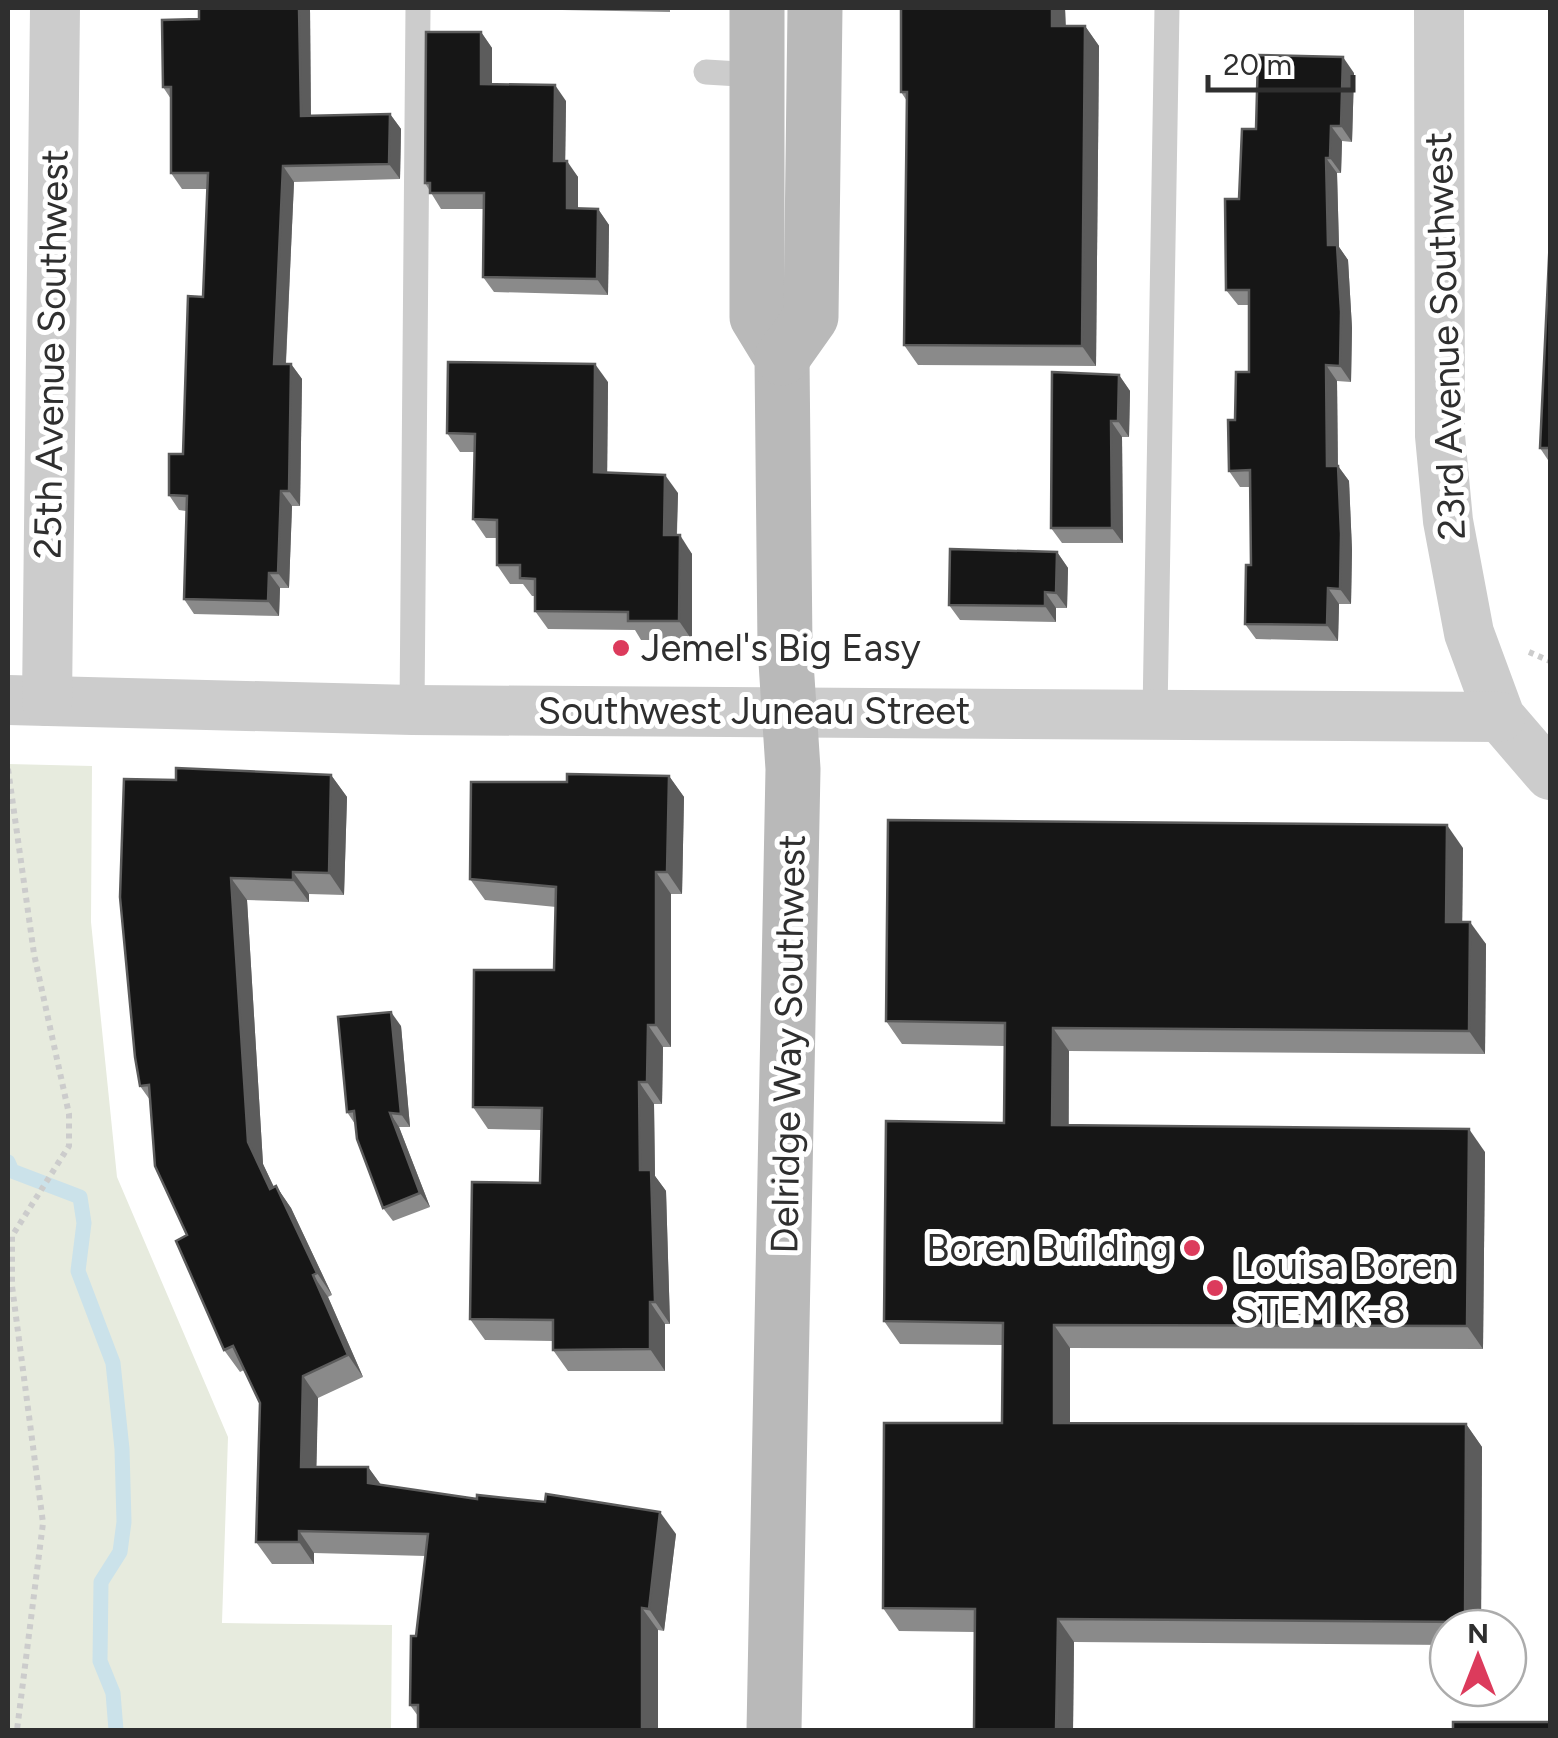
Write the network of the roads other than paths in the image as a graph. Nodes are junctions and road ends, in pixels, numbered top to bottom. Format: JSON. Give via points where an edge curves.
{"nodes":[{"id":1,"x":55,"y":8,"type":"edge"},
{"id":2,"x":418,"y":8,"type":"edge"},
{"id":3,"x":757,"y":8,"type":"edge"},
{"id":4,"x":815,"y":8,"type":"edge"},
{"id":5,"x":1167,"y":8,"type":"edge"},
{"id":6,"x":1439,"y":8,"type":"edge"},
{"id":7,"x":782,"y":358,"type":"junction"},
{"id":8,"x":28,"y":701,"type":"edge"},
{"id":9,"x":412,"y":710,"type":"junction"},
{"id":10,"x":1155,"y":713,"type":"junction"},
{"id":11,"x":788,"y":714,"type":"junction"},
{"id":12,"x":1500,"y":717,"type":"junction"},
{"id":13,"x":1550,"y":775,"type":"edge"},
{"id":14,"x":774,"y":1730,"type":"edge"}],
"edges":[{"from":1,"to":8,"type":"street","name":"25th Avenue Southwest"},
{"from":2,"to":9,"type":"lane"},
{"from":3,"to":7,"type":"main road","name":"Delridge Way Southwest","via":[[731,73],[757,317]]},
{"from":4,"to":7,"type":"main road","via":[[811,316]]},
{"from":5,"to":10,"type":"lane"},
{"from":6,"to":12,"type":"street","name":"23rd Avenue Southwest","via":[[1440,436],[1469,632]]},
{"from":7,"to":11,"type":"main road","name":"Delridge Way Southwest"},
{"from":8,"to":9,"type":"street","name":"Southwest Juneau Street"},
{"from":9,"to":11,"type":"street","name":"Southwest Juneau Street"},
{"from":10,"to":11,"type":"street","name":"Southwest Juneau Street"},
{"from":10,"to":12,"type":"street","name":"Southwest Juneau Street"},
{"from":11,"to":14,"type":"main road","name":"Delridge Way Southwest","via":[[793,769]]},
{"from":12,"to":13,"type":"street"}]}
